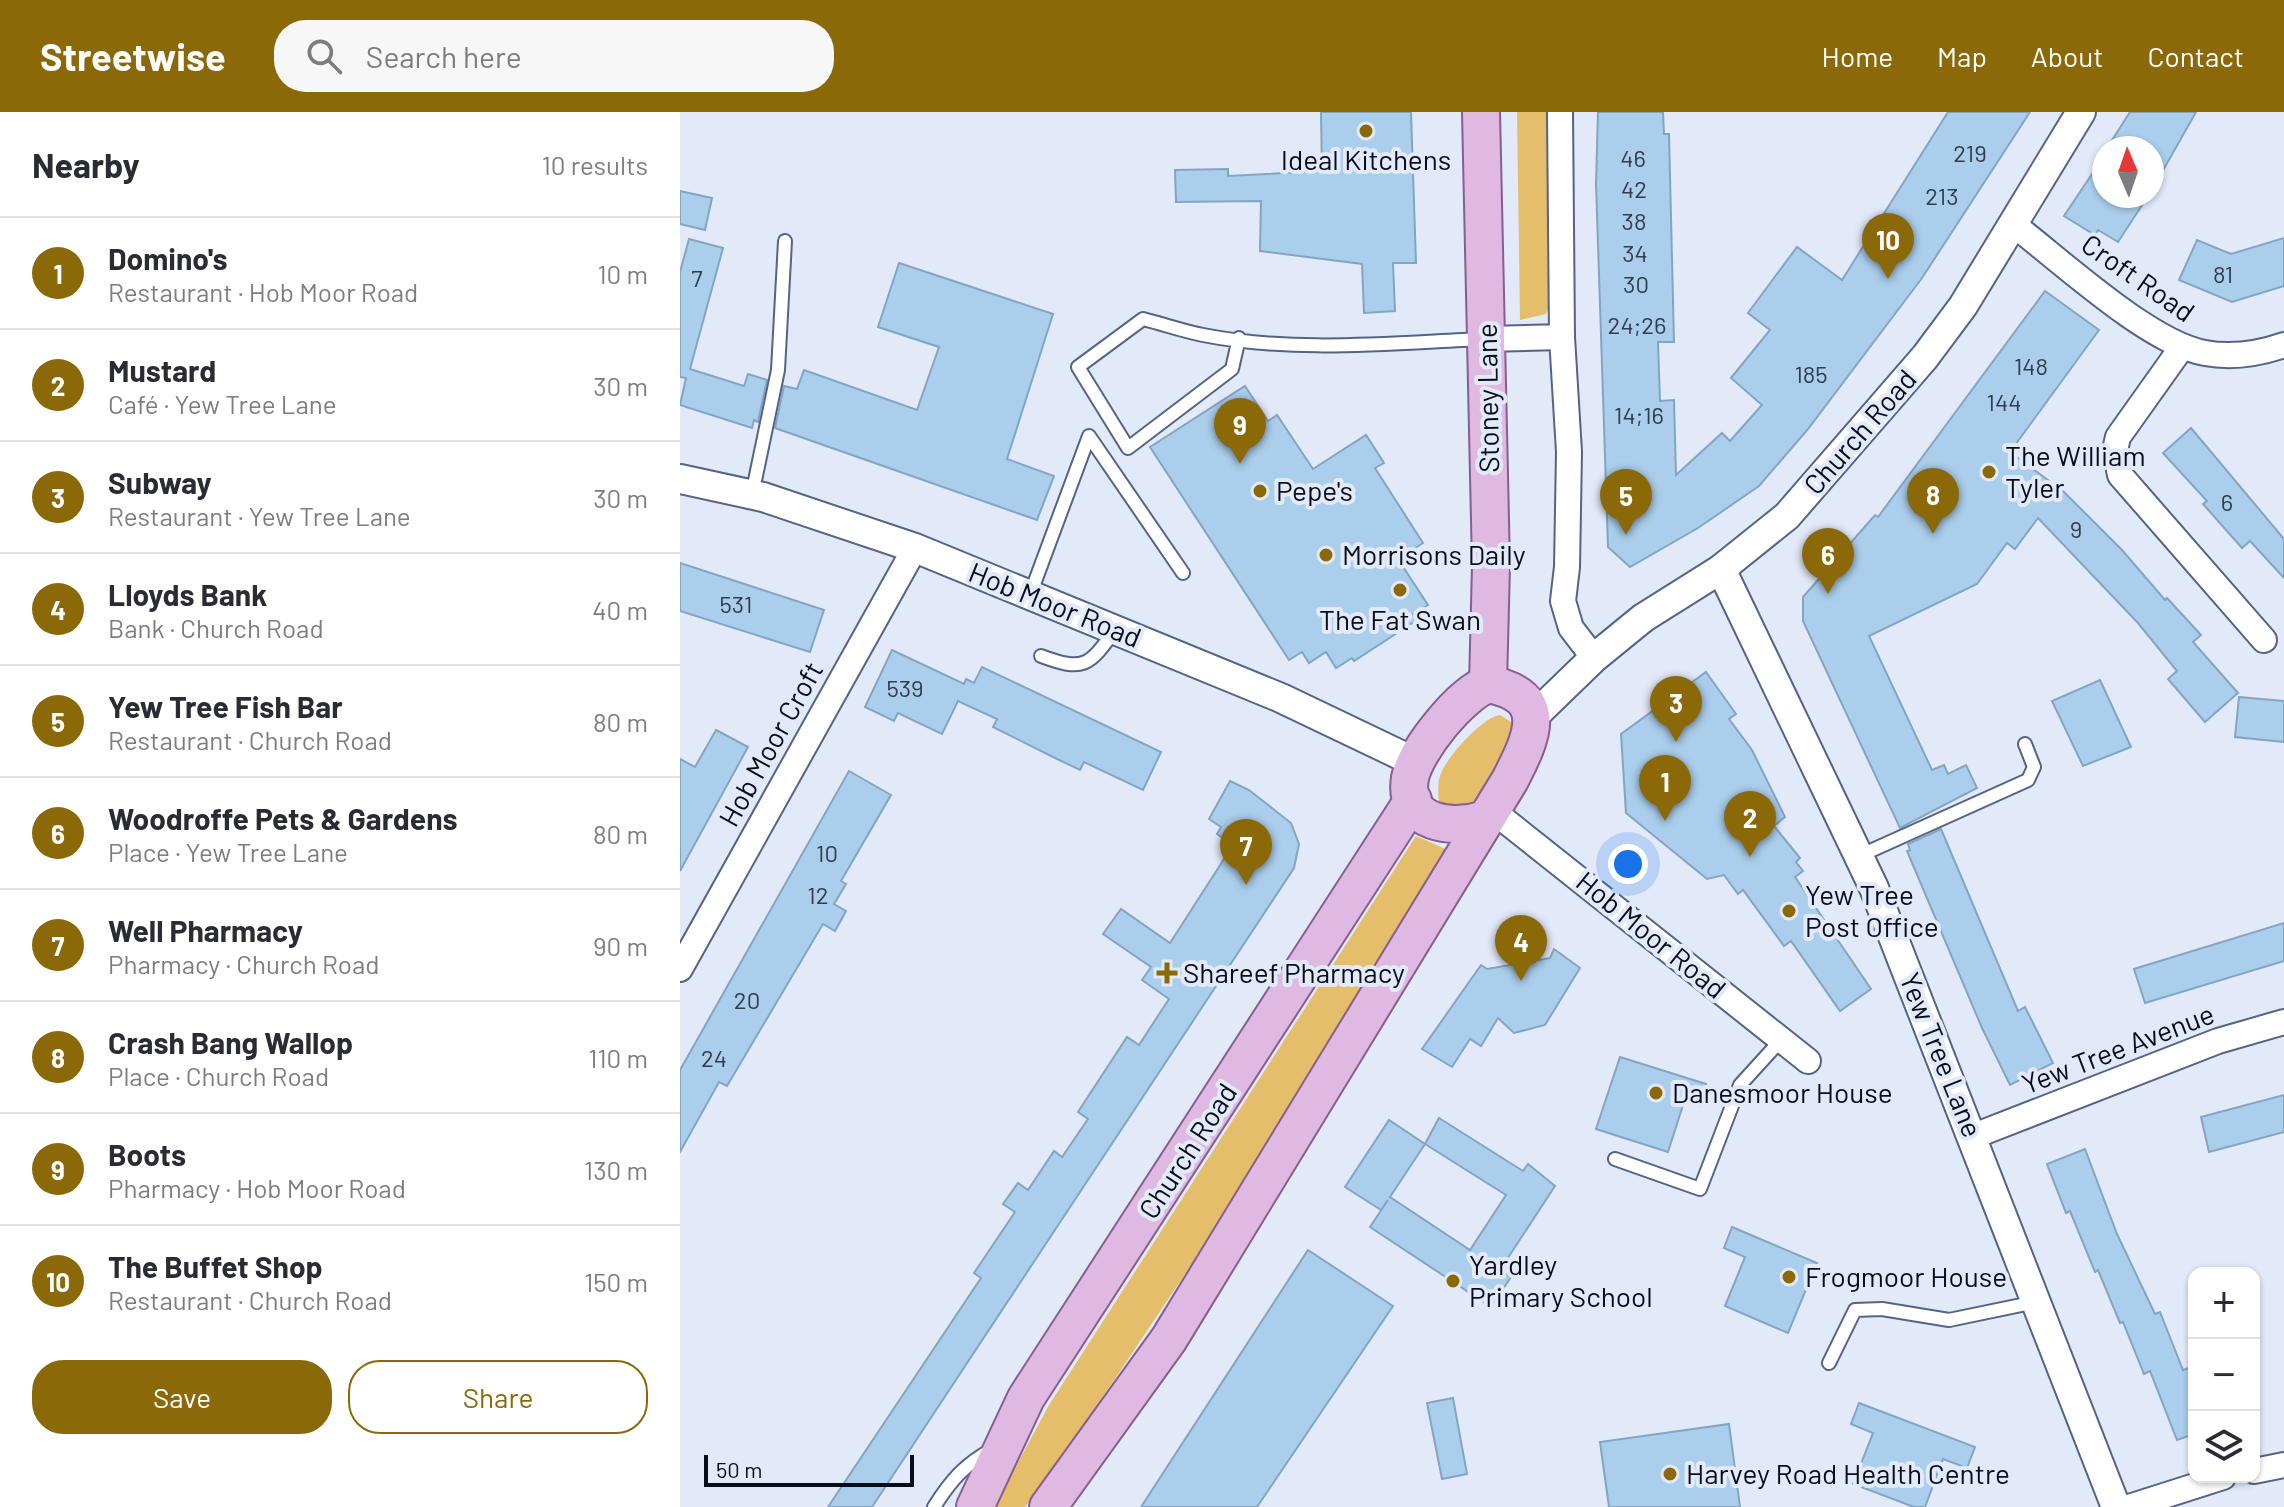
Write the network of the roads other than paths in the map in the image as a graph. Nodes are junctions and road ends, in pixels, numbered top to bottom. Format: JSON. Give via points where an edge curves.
{"nodes":[{"id":1,"x":1481,"y":112,"type":"edge"},
{"id":2,"x":1560,"y":112,"type":"edge"},
{"id":3,"x":2081,"y":112,"type":"edge"},
{"id":4,"x":2014,"y":225,"type":"junction"},
{"id":5,"x":785,"y":241,"type":"dead end"},
{"id":6,"x":1562,"y":337,"type":"junction"},
{"id":7,"x":1239,"y":338,"type":"junction"},
{"id":8,"x":1486,"y":339,"type":"junction"},
{"id":9,"x":2284,"y":345,"type":"edge"},
{"id":10,"x":2182,"y":347,"type":"junction"},
{"id":11,"x":680,"y":479,"type":"edge"},
{"id":12,"x":752,"y":495,"type":"junction"},
{"id":13,"x":915,"y":548,"type":"junction"},
{"id":14,"x":1721,"y":569,"type":"junction"},
{"id":15,"x":1183,"y":573,"type":"dead end"},
{"id":16,"x":1030,"y":595,"type":"junction"},
{"id":17,"x":1115,"y":630,"type":"junction"},
{"id":18,"x":2264,"y":640,"type":"dead end"},
{"id":19,"x":1041,"y":656,"type":"dead end"},
{"id":20,"x":1594,"y":658,"type":"junction"},
{"id":21,"x":1488,"y":684,"type":"junction"},
{"id":22,"x":1532,"y":718,"type":"junction"},
{"id":23,"x":2025,"y":744,"type":"dead end"},
{"id":24,"x":1417,"y":763,"type":"junction"},
{"id":25,"x":1413,"y":800,"type":"junction"},
{"id":26,"x":1489,"y":815,"type":"junction"},
{"id":27,"x":1859,"y":856,"type":"junction"},
{"id":28,"x":680,"y":969,"type":"edge"},
{"id":29,"x":2284,"y":1022,"type":"edge"},
{"id":30,"x":1781,"y":1040,"type":"junction"},
{"id":31,"x":1808,"y":1061,"type":"dead end"},
{"id":32,"x":1974,"y":1136,"type":"junction"},
{"id":33,"x":1615,"y":1159,"type":"dead end"},
{"id":34,"x":2036,"y":1302,"type":"junction"},
{"id":35,"x":1829,"y":1363,"type":"dead end"},
{"id":36,"x":1007,"y":1442,"type":"junction"},
{"id":37,"x":2284,"y":1465,"type":"edge"},
{"id":38,"x":2260,"y":1470,"type":"edge"},
{"id":39,"x":2204,"y":1483,"type":"edge"},
{"id":40,"x":934,"y":1507,"type":"edge"},
{"id":41,"x":975,"y":1507,"type":"edge"},
{"id":42,"x":1048,"y":1507,"type":"edge"},
{"id":43,"x":2116,"y":1507,"type":"edge"},
{"id":44,"x":2129,"y":1507,"type":"edge"}],
"edges":[{"from":1,"to":8,"type":"main road","name":"Stoney Lane"},
{"from":2,"to":6,"type":"street"},
{"from":3,"to":4,"type":"street","name":"Church Road"},
{"from":4,"to":10,"type":"street","name":"Croft Road"},
{"from":4,"to":14,"type":"street","name":"Church Road","via":[[1925,357],[1787,516]]},
{"from":5,"to":12,"type":"lane","via":[[778,370]]},
{"from":6,"to":8,"type":"street"},
{"from":6,"to":20,"type":"street","via":[[1569,452],[1563,601],[1571,628]]},
{"from":7,"to":7,"type":"lane","via":[[1203,335],[1143,319],[1078,367],[1128,448],[1232,369]]},
{"from":7,"to":8,"type":"lane","via":[[1328,346]]},
{"from":8,"to":21,"type":"main road","name":"Stoney Lane"},
{"from":9,"to":10,"type":"street","name":"Croft Road","via":[[2253,355]]},
{"from":10,"to":18,"type":"street","via":[[2118,437],[2120,475]]},
{"from":11,"to":12,"type":"street","name":"Hob Moor Road"},
{"from":12,"to":13,"type":"street","name":"Hob Moor Road"},
{"from":13,"to":16,"type":"street","name":"Hob Moor Road"},
{"from":13,"to":28,"type":"street","name":"Hob Moor Croft"},
{"from":14,"to":20,"type":"street","name":"Church Road","via":[[1643,618]]},
{"from":14,"to":27,"type":"street","name":"Yew Tree Lane"},
{"from":15,"to":16,"type":"lane","via":[[1089,436]]},
{"from":16,"to":17,"type":"street","name":"Hob Moor Road"},
{"from":17,"to":19,"type":"lane","via":[[1095,657],[1081,665]]},
{"from":17,"to":24,"type":"street","name":"Hob Moor Road","via":[[1281,698]]},
{"from":20,"to":22,"type":"street","name":"Church Road"},
{"from":21,"to":22,"type":"main road","via":[[1519,693]]},
{"from":21,"to":24,"type":"main road","name":"Church Road","via":[[1464,697]]},
{"from":22,"to":26,"type":"main road","via":[[1526,748]]},
{"from":23,"to":27,"type":"lane","via":[[2034,767],[2028,780]]},
{"from":24,"to":25,"type":"main road","name":"Church Road","via":[[1410,778]]},
{"from":25,"to":26,"type":"main road","via":[[1431,820],[1447,826]]},
{"from":25,"to":36,"type":"main road","name":"Church Road","via":[[1026,1398]]},
{"from":26,"to":30,"type":"street","name":"Hob Moor Road"},
{"from":26,"to":42,"type":"main road","via":[[1169,1339]]},
{"from":27,"to":32,"type":"street","name":"Yew Tree Lane"},
{"from":29,"to":32,"type":"street","name":"Yew Tree Avenue","via":[[2218,1041]]},
{"from":30,"to":31,"type":"street","name":"Hob Moor Road"},
{"from":30,"to":33,"type":"lane","via":[[1740,1085],[1700,1189]]},
{"from":32,"to":34,"type":"street","name":"Yew Tree Lane"},
{"from":34,"to":35,"type":"lane","via":[[1949,1320],[1855,1310]]},
{"from":34,"to":43,"type":"street","name":"Yew Tree Lane"},
{"from":36,"to":40,"type":"lane","via":[[953,1477]]},
{"from":36,"to":41,"type":"main road","name":"Church Road"},
{"from":37,"to":38,"type":"street"},
{"from":39,"to":44,"type":"street"}]}
